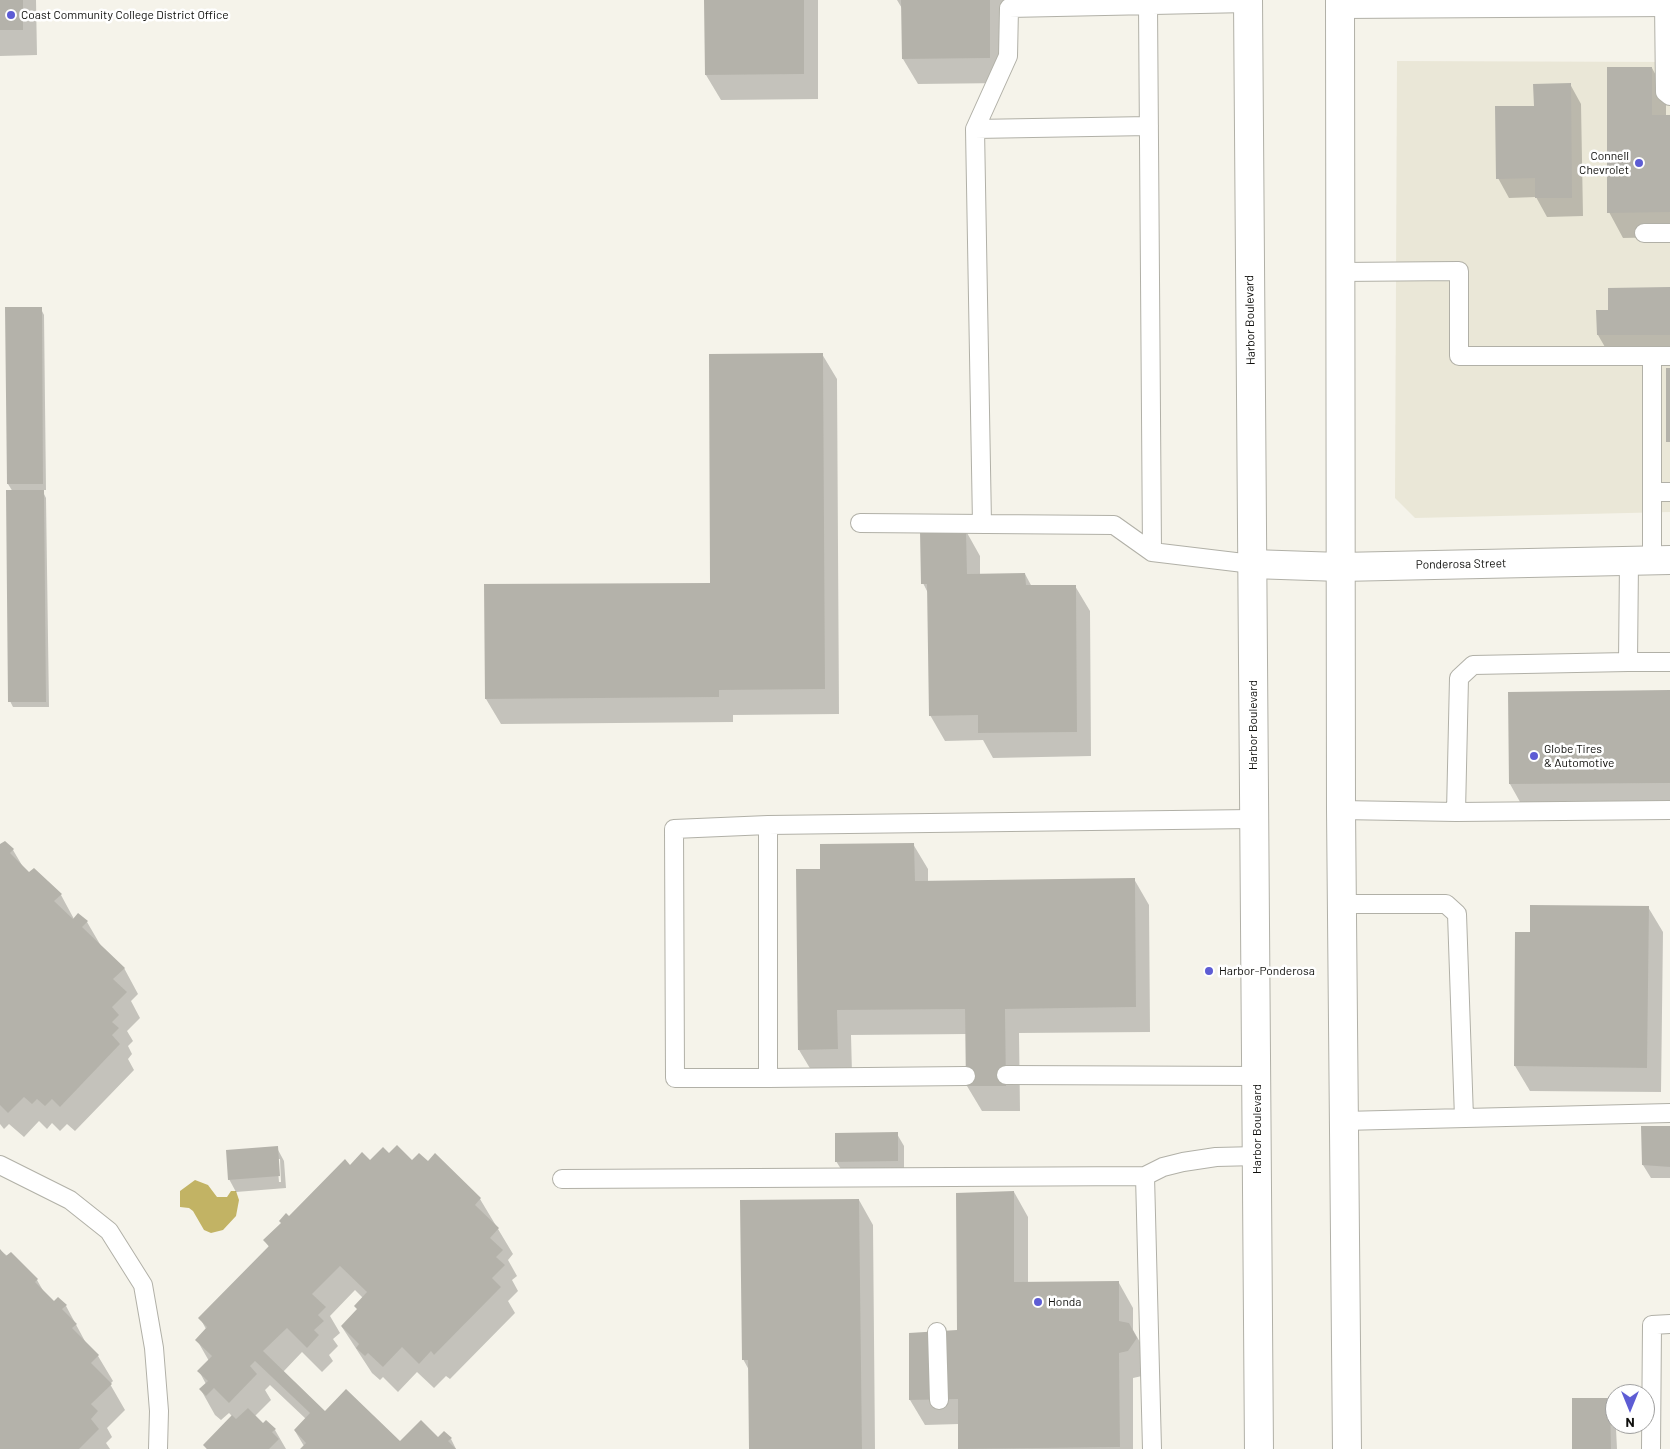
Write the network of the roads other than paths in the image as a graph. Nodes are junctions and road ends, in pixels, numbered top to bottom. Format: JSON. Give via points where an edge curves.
{"nodes":[{"id":1,"x":1248,"y":2,"type":"edge"},
{"id":2,"x":1340,"y":2,"type":"edge"},
{"id":3,"x":1667,"y":2,"type":"edge"},
{"id":4,"x":1148,"y":5,"type":"junction"},
{"id":5,"x":1670,"y":96,"type":"edge"},
{"id":6,"x":1149,"y":126,"type":"junction"},
{"id":7,"x":975,"y":129,"type":"junction"},
{"id":8,"x":1644,"y":233,"type":"dead end"},
{"id":9,"x":1670,"y":233,"type":"edge"},
{"id":10,"x":1339,"y":272,"type":"junction"},
{"id":11,"x":1652,"y":356,"type":"junction"},
{"id":12,"x":1670,"y":356,"type":"edge"},
{"id":13,"x":1652,"y":492,"type":"junction"},
{"id":14,"x":1670,"y":492,"type":"edge"},
{"id":15,"x":860,"y":523,"type":"dead end"},
{"id":16,"x":982,"y":524,"type":"junction"},
{"id":17,"x":1152,"y":552,"type":"junction"},
{"id":18,"x":1650,"y":560,"type":"edge"},
{"id":19,"x":1252,"y":564,"type":"junction"},
{"id":20,"x":1340,"y":567,"type":"junction"},
{"id":21,"x":1628,"y":662,"type":"junction"},
{"id":22,"x":1670,"y":662,"type":"edge"},
{"id":23,"x":1341,"y":810,"type":"junction"},
{"id":24,"x":1670,"y":810,"type":"edge"},
{"id":25,"x":1456,"y":812,"type":"junction"},
{"id":26,"x":1253,"y":819,"type":"junction"},
{"id":27,"x":768,"y":825,"type":"junction"},
{"id":28,"x":1341,"y":904,"type":"junction"},
{"id":29,"x":1006,"y":1075,"type":"dead end"},
{"id":30,"x":966,"y":1076,"type":"dead end"},
{"id":31,"x":1256,"y":1076,"type":"junction"},
{"id":32,"x":768,"y":1078,"type":"junction"},
{"id":33,"x":1670,"y":1113,"type":"edge"},
{"id":34,"x":1464,"y":1118,"type":"junction"},
{"id":35,"x":1344,"y":1121,"type":"junction"},
{"id":36,"x":1256,"y":1156,"type":"junction"},
{"id":37,"x":0,"y":1165,"type":"edge"},
{"id":38,"x":1145,"y":1176,"type":"junction"},
{"id":39,"x":562,"y":1179,"type":"dead end"},
{"id":40,"x":1670,"y":1324,"type":"edge"},
{"id":41,"x":937,"y":1332,"type":"dead end"},
{"id":42,"x":939,"y":1400,"type":"dead end"},
{"id":43,"x":158,"y":1449,"type":"edge"},
{"id":44,"x":1152,"y":1449,"type":"edge"},
{"id":45,"x":1259,"y":1449,"type":"edge"},
{"id":46,"x":1346,"y":1449,"type":"edge"},
{"id":47,"x":1650,"y":1449,"type":"edge"}],
"edges":[{"from":1,"to":4,"type":"lane"},
{"from":1,"to":19,"type":"main road","name":"Harbor Boulevard"},
{"from":2,"to":3,"type":"main road"},
{"from":2,"to":10,"type":"main road"},
{"from":3,"to":5,"type":"lane","via":[[1665,92]]},
{"from":4,"to":6,"type":"lane"},
{"from":4,"to":7,"type":"lane","via":[[1009,8],[1008,56]]},
{"from":6,"to":7,"type":"lane"},
{"from":6,"to":17,"type":"lane"},
{"from":7,"to":16,"type":"lane"},
{"from":8,"to":9,"type":"lane"},
{"from":10,"to":11,"type":"lane","via":[[1459,271],[1459,356]]},
{"from":10,"to":20,"type":"main road"},
{"from":11,"to":12,"type":"lane"},
{"from":11,"to":13,"type":"lane"},
{"from":13,"to":14,"type":"lane"},
{"from":13,"to":18,"type":"lane"},
{"from":15,"to":16,"type":"lane"},
{"from":16,"to":17,"type":"lane","via":[[1114,525]]},
{"from":17,"to":19,"type":"lane"},
{"from":18,"to":20,"type":"main road","name":"Ponderosa Street"},
{"from":18,"to":21,"type":"lane"},
{"from":19,"to":20,"type":"main road","name":"Ponderosa Street"},
{"from":19,"to":26,"type":"main road","name":"Harbor Boulevard"},
{"from":20,"to":23,"type":"main road"},
{"from":21,"to":22,"type":"lane"},
{"from":21,"to":25,"type":"lane","via":[[1473,665],[1459,678]]},
{"from":23,"to":25,"type":"lane"},
{"from":23,"to":28,"type":"main road"},
{"from":24,"to":25,"type":"lane"},
{"from":26,"to":27,"type":"lane"},
{"from":26,"to":31,"type":"main road","name":"Harbor Boulevard"},
{"from":27,"to":32,"type":"lane"},
{"from":27,"to":32,"type":"lane","via":[[674,828],[675,1078]]},
{"from":28,"to":34,"type":"lane","via":[[1446,904],[1457,914]]},
{"from":28,"to":35,"type":"main road"},
{"from":29,"to":31,"type":"lane"},
{"from":30,"to":32,"type":"lane"},
{"from":31,"to":36,"type":"main road","name":"Harbor Boulevard"},
{"from":33,"to":34,"type":"lane"},
{"from":34,"to":35,"type":"lane"},
{"from":35,"to":46,"type":"main road"},
{"from":36,"to":38,"type":"lane","via":[[1183,1162]]},
{"from":36,"to":45,"type":"main road","name":"Harbor Boulevard"},
{"from":37,"to":43,"type":"lane","via":[[70,1200],[109,1230],[143,1286],[154,1348],[159,1411]]},
{"from":38,"to":39,"type":"lane"},
{"from":38,"to":44,"type":"lane"},
{"from":40,"to":47,"type":"lane","via":[[1652,1325]]},
{"from":41,"to":42,"type":"lane"}]}
